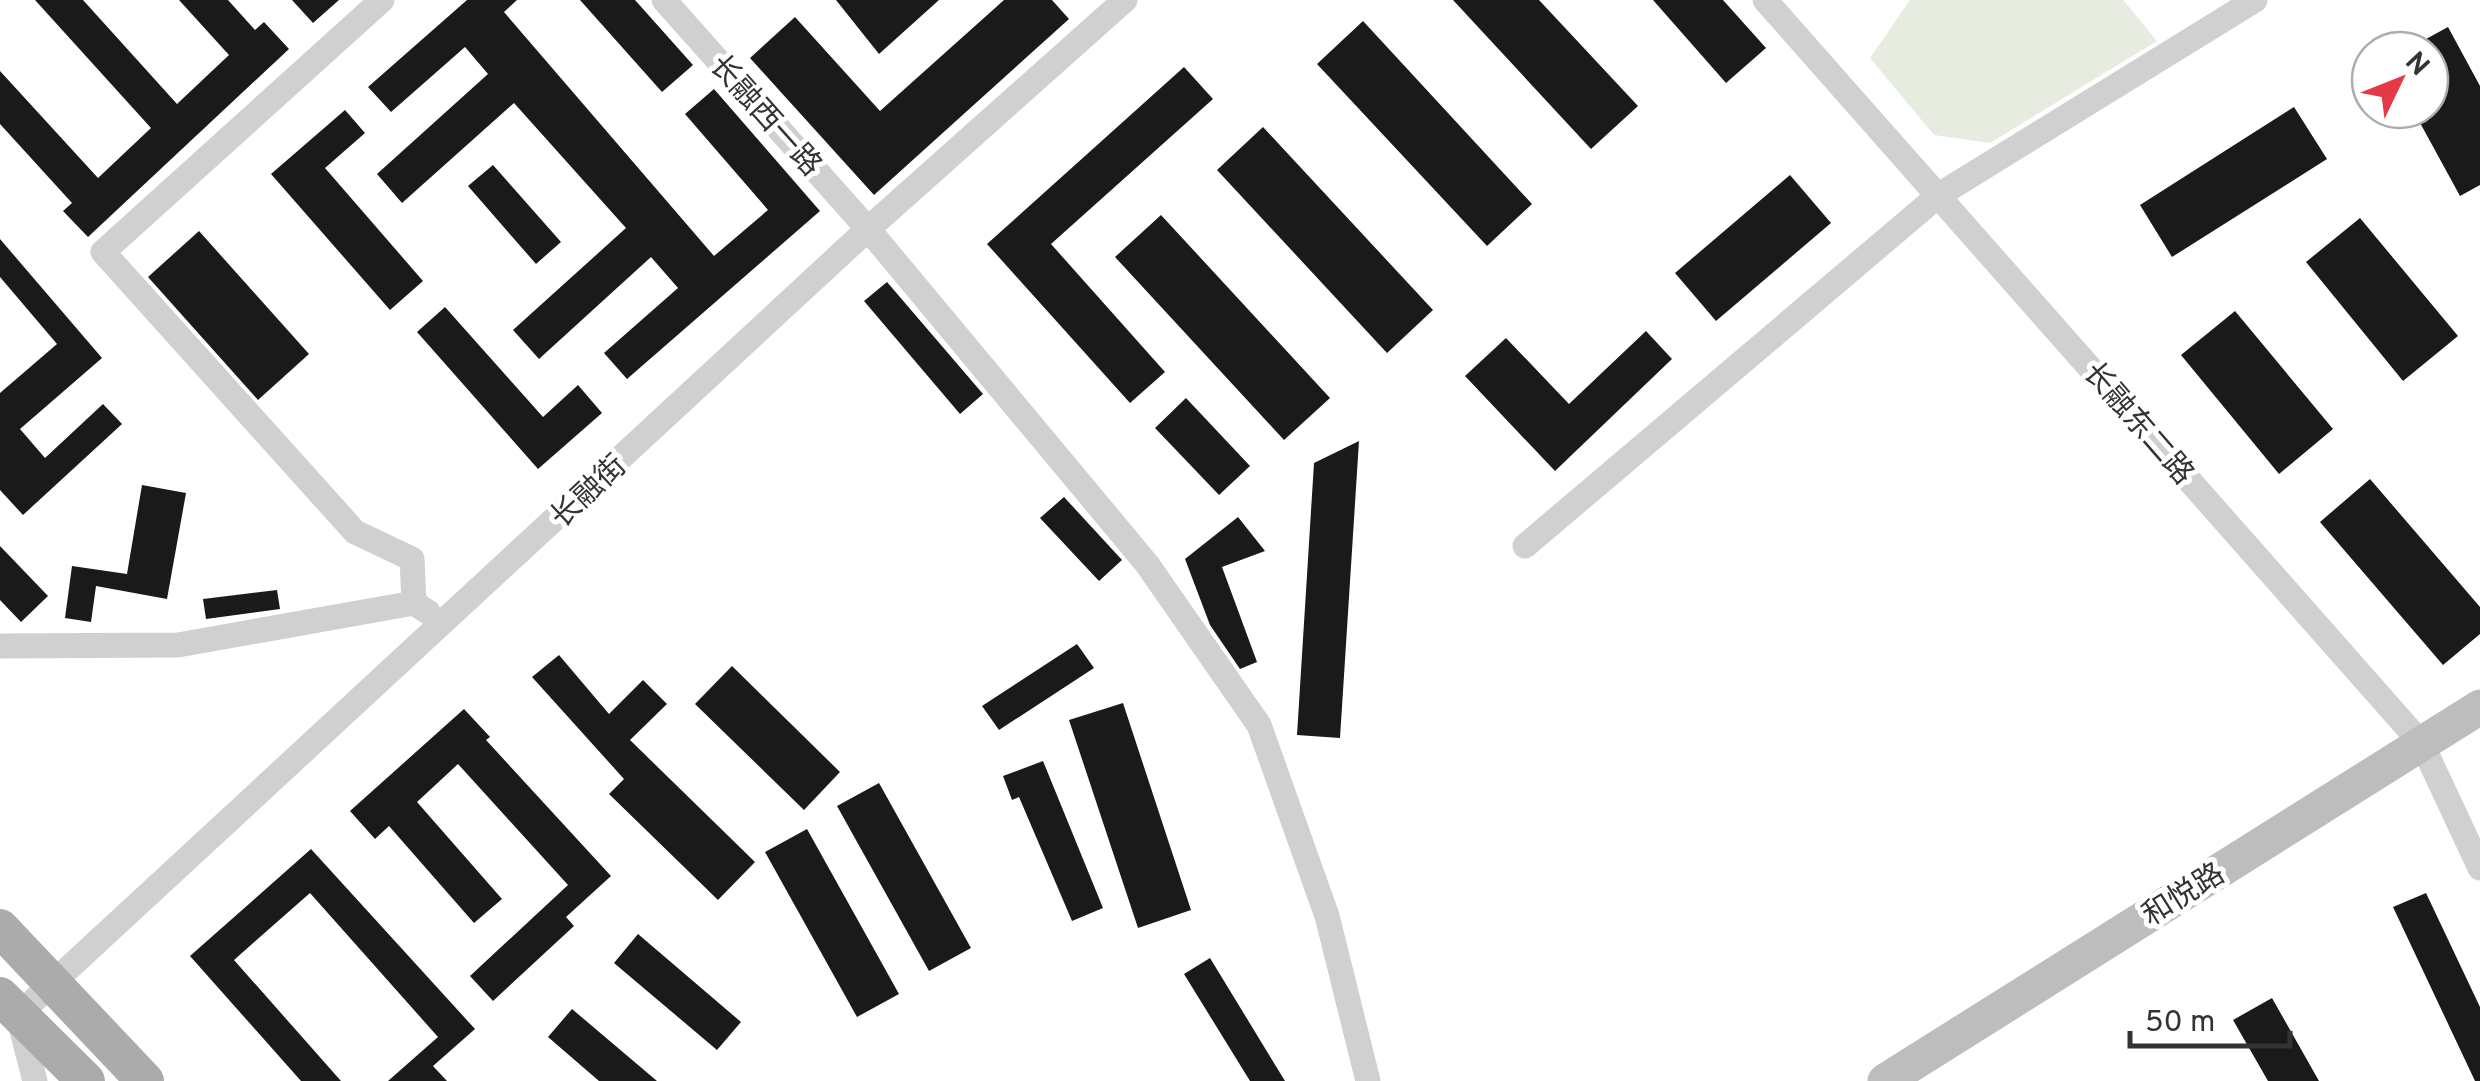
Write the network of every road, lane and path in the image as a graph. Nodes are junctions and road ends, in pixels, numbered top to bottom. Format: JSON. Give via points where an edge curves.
{"nodes":[{"id":1,"x":382,"y":0,"type":"edge"},
{"id":2,"x":664,"y":0,"type":"edge"},
{"id":3,"x":1125,"y":0,"type":"edge"},
{"id":4,"x":1766,"y":0,"type":"edge"},
{"id":5,"x":2255,"y":0,"type":"edge"},
{"id":6,"x":1938,"y":195,"type":"junction"},
{"id":7,"x":868,"y":229,"type":"junction"},
{"id":8,"x":1524,"y":546,"type":"dead end"},
{"id":9,"x":414,"y":603,"type":"junction"},
{"id":10,"x":445,"y":624,"type":"junction"},
{"id":11,"x":0,"y":646,"type":"edge"},
{"id":12,"x":2480,"y":707,"type":"edge"},
{"id":13,"x":2422,"y":744,"type":"junction"},
{"id":14,"x":2480,"y":868,"type":"edge"},
{"id":15,"x":0,"y":928,"type":"edge"},
{"id":16,"x":52,"y":982,"type":"junction"},
{"id":17,"x":6,"y":1004,"type":"edge"},
{"id":18,"x":35,"y":1081,"type":"edge"},
{"id":19,"x":86,"y":1081,"type":"edge"},
{"id":20,"x":145,"y":1081,"type":"edge"},
{"id":21,"x":1368,"y":1081,"type":"edge"},
{"id":22,"x":1886,"y":1081,"type":"edge"}],
"edges":[{"from":1,"to":9,"type":"street","via":[[103,252],[355,532],[412,558]]},
{"from":2,"to":7,"type":"street","name":"长融西一路"},
{"from":3,"to":7,"type":"street","name":"长融街"},
{"from":4,"to":6,"type":"street","name":"长融东二路"},
{"from":5,"to":6,"type":"street"},
{"from":6,"to":8,"type":"street"},
{"from":6,"to":13,"type":"street","name":"长融东二路"},
{"from":7,"to":10,"type":"street","name":"长融街"},
{"from":7,"to":21,"type":"street","name":"长融西一路","via":[[1148,564],[1258,725],[1328,916]]},
{"from":9,"to":10,"type":"street"},
{"from":9,"to":11,"type":"street","via":[[178,645]]},
{"from":10,"to":16,"type":"street","name":"长融街"},
{"from":12,"to":13,"type":"street","name":"和悦路"},
{"from":13,"to":14,"type":"street","name":"长融东二路"},
{"from":13,"to":22,"type":"street","name":"和悦路"},
{"from":15,"to":16,"type":"main road"},
{"from":16,"to":17,"type":"street","name":"长融街"},
{"from":16,"to":20,"type":"main road"},
{"from":17,"to":18,"type":"street"},
{"from":17,"to":19,"type":"main road"}]}
